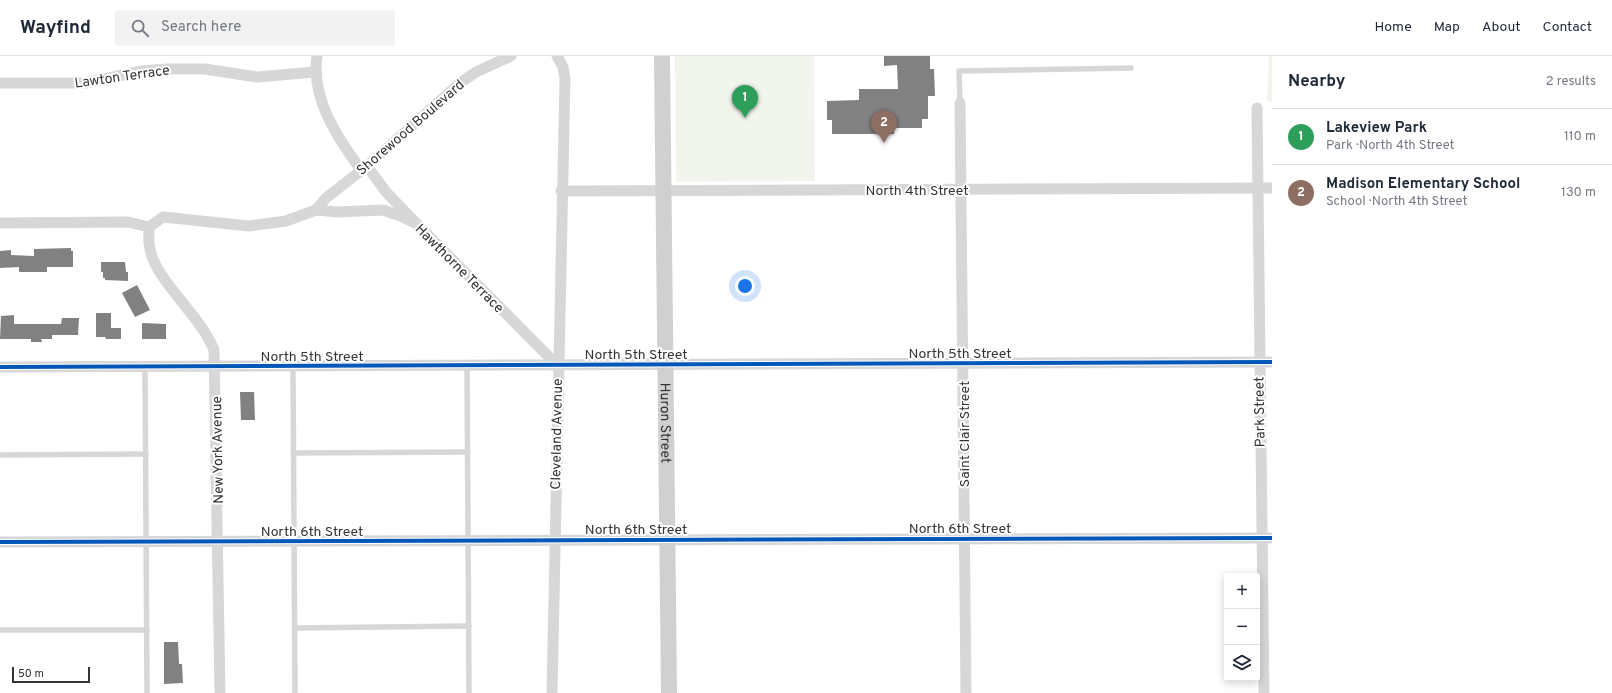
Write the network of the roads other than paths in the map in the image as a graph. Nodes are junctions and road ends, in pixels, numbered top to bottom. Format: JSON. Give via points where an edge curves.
{"nodes":[{"id":1,"x":317,"y":56,"type":"edge"},
{"id":2,"x":511,"y":56,"type":"edge"},
{"id":3,"x":557,"y":56,"type":"edge"},
{"id":4,"x":662,"y":56,"type":"edge"},
{"id":5,"x":1131,"y":68,"type":"dead end"},
{"id":6,"x":315,"y":72,"type":"junction"},
{"id":7,"x":0,"y":83,"type":"edge"},
{"id":8,"x":960,"y":103,"type":"joint"},
{"id":9,"x":1257,"y":108,"type":"dead end"},
{"id":10,"x":364,"y":168,"type":"junction"},
{"id":11,"x":1257,"y":188,"type":"junction"},
{"id":12,"x":1272,"y":188,"type":"edge"},
{"id":13,"x":960,"y":190,"type":"junction"},
{"id":14,"x":561,"y":191,"type":"junction"},
{"id":15,"x":663,"y":191,"type":"junction"},
{"id":16,"x":316,"y":210,"type":"junction"},
{"id":17,"x":0,"y":223,"type":"edge"},
{"id":18,"x":417,"y":224,"type":"junction"},
{"id":19,"x":149,"y":227,"type":"junction"},
{"id":20,"x":1259,"y":362,"type":"junction"},
{"id":21,"x":1272,"y":362,"type":"edge"},
{"id":22,"x":963,"y":364,"type":"junction"},
{"id":23,"x":665,"y":365,"type":"junction"},
{"id":24,"x":467,"y":366,"type":"junction"},
{"id":25,"x":558,"y":366,"type":"junction"},
{"id":26,"x":0,"y":367,"type":"edge"},
{"id":27,"x":145,"y":367,"type":"junction"},
{"id":28,"x":216,"y":367,"type":"junction"},
{"id":29,"x":293,"y":367,"type":"junction"},
{"id":30,"x":468,"y":452,"type":"junction"},
{"id":31,"x":293,"y":453,"type":"junction"},
{"id":32,"x":146,"y":454,"type":"junction"},
{"id":33,"x":0,"y":456,"type":"edge"},
{"id":34,"x":1260,"y":538,"type":"junction"},
{"id":35,"x":1272,"y":538,"type":"edge"},
{"id":36,"x":964,"y":539,"type":"junction"},
{"id":37,"x":467,"y":540,"type":"junction"},
{"id":38,"x":554,"y":540,"type":"junction"},
{"id":39,"x":668,"y":540,"type":"junction"},
{"id":40,"x":0,"y":542,"type":"edge"},
{"id":41,"x":146,"y":542,"type":"junction"},
{"id":42,"x":218,"y":542,"type":"junction"},
{"id":43,"x":294,"y":542,"type":"junction"},
{"id":44,"x":469,"y":626,"type":"junction"},
{"id":45,"x":294,"y":628,"type":"junction"},
{"id":46,"x":0,"y":630,"type":"edge"},
{"id":47,"x":147,"y":630,"type":"junction"},
{"id":48,"x":147,"y":693,"type":"edge"},
{"id":49,"x":220,"y":693,"type":"edge"},
{"id":50,"x":295,"y":693,"type":"edge"},
{"id":51,"x":469,"y":693,"type":"edge"},
{"id":52,"x":552,"y":693,"type":"edge"},
{"id":53,"x":670,"y":693,"type":"edge"},
{"id":54,"x":966,"y":693,"type":"edge"},
{"id":55,"x":1264,"y":693,"type":"edge"}],
"edges":[{"from":1,"to":6,"type":"street","name":"Hawthorne Terrace"},
{"from":2,"to":10,"type":"street","name":"Shorewood Boulevard","via":[[476,72],[460,83]]},
{"from":3,"to":14,"type":"street","name":"Cleveland Avenue","via":[[563,67],[565,79]]},
{"from":4,"to":15,"type":"street","name":"Huron Street"},
{"from":5,"to":8,"type":"lane","via":[[959,72]]},
{"from":6,"to":7,"type":"street","name":"Lawton Terrace","via":[[257,77],[205,69],[166,69],[142,71],[85,83]]},
{"from":6,"to":10,"type":"street","name":"Hawthorne Terrace","via":[[326,114],[334,132]]},
{"from":8,"to":13,"type":"street","name":"Saint Clair Street"},
{"from":9,"to":11,"type":"street","name":"Park Street"},
{"from":10,"to":16,"type":"street","name":"Shorewood Boulevard","via":[[326,198]]},
{"from":10,"to":18,"type":"street","name":"Hawthorne Terrace"},
{"from":11,"to":12,"type":"street","name":"North 4th Street"},
{"from":11,"to":13,"type":"street","name":"North 4th Street"},
{"from":11,"to":20,"type":"street","name":"Park Street"},
{"from":13,"to":15,"type":"street","name":"North 4th Street"},
{"from":13,"to":22,"type":"street","name":"Saint Clair Street"},
{"from":14,"to":15,"type":"street","name":"North 4th Street"},
{"from":14,"to":25,"type":"street","name":"Cleveland Avenue"},
{"from":15,"to":23,"type":"street","name":"Huron Street"},
{"from":16,"to":18,"type":"street","name":"Shorewood Boulevard","via":[[383,210]]},
{"from":16,"to":19,"type":"street","name":"Shorewood Boulevard","via":[[286,221],[249,226],[163,217]]},
{"from":17,"to":19,"type":"street","via":[[128,222]]},
{"from":18,"to":25,"type":"street","name":"Hawthorne Terrace"},
{"from":19,"to":28,"type":"street","name":"New York Avenue","via":[[150,250],[158,269],[209,336]]},
{"from":20,"to":21,"type":"street","name":"North 5th Street"},
{"from":20,"to":22,"type":"street","name":"North 5th Street"},
{"from":20,"to":34,"type":"street","name":"Park Street"},
{"from":22,"to":23,"type":"street","name":"North 5th Street"},
{"from":22,"to":36,"type":"street","name":"Saint Clair Street"},
{"from":23,"to":25,"type":"street","name":"North 5th Street"},
{"from":23,"to":39,"type":"street","name":"Huron Street"},
{"from":24,"to":25,"type":"street","name":"North 5th Street"},
{"from":24,"to":29,"type":"street","name":"North 5th Street"},
{"from":24,"to":30,"type":"lane"},
{"from":25,"to":38,"type":"street","name":"Cleveland Avenue"},
{"from":26,"to":27,"type":"street","name":"North 5th Street"},
{"from":27,"to":28,"type":"street","name":"North 5th Street"},
{"from":27,"to":32,"type":"lane"},
{"from":28,"to":29,"type":"street","name":"North 5th Street"},
{"from":28,"to":42,"type":"street","name":"New York Avenue"},
{"from":29,"to":31,"type":"lane"},
{"from":30,"to":31,"type":"lane"},
{"from":30,"to":37,"type":"lane"},
{"from":31,"to":43,"type":"lane"},
{"from":32,"to":33,"type":"lane"},
{"from":32,"to":41,"type":"lane"},
{"from":34,"to":35,"type":"street","name":"North 6th Street"},
{"from":34,"to":36,"type":"street","name":"North 6th Street"},
{"from":34,"to":55,"type":"street","name":"Park Street"},
{"from":36,"to":39,"type":"street","name":"North 6th Street"},
{"from":36,"to":54,"type":"street","name":"Saint Clair Street"},
{"from":37,"to":38,"type":"street","name":"North 6th Street"},
{"from":37,"to":43,"type":"street","name":"North 6th Street"},
{"from":37,"to":44,"type":"lane"},
{"from":38,"to":39,"type":"street","name":"North 6th Street"},
{"from":38,"to":52,"type":"street","name":"Cleveland Avenue"},
{"from":39,"to":53,"type":"street","name":"Huron Street"},
{"from":40,"to":41,"type":"street","name":"North 6th Street"},
{"from":41,"to":42,"type":"street","name":"North 6th Street"},
{"from":41,"to":47,"type":"lane"},
{"from":42,"to":43,"type":"street","name":"North 6th Street"},
{"from":42,"to":49,"type":"street","name":"New York Avenue"},
{"from":43,"to":45,"type":"lane"},
{"from":44,"to":45,"type":"lane"},
{"from":44,"to":51,"type":"lane"},
{"from":45,"to":50,"type":"lane"},
{"from":46,"to":47,"type":"lane"},
{"from":47,"to":48,"type":"lane"}]}
